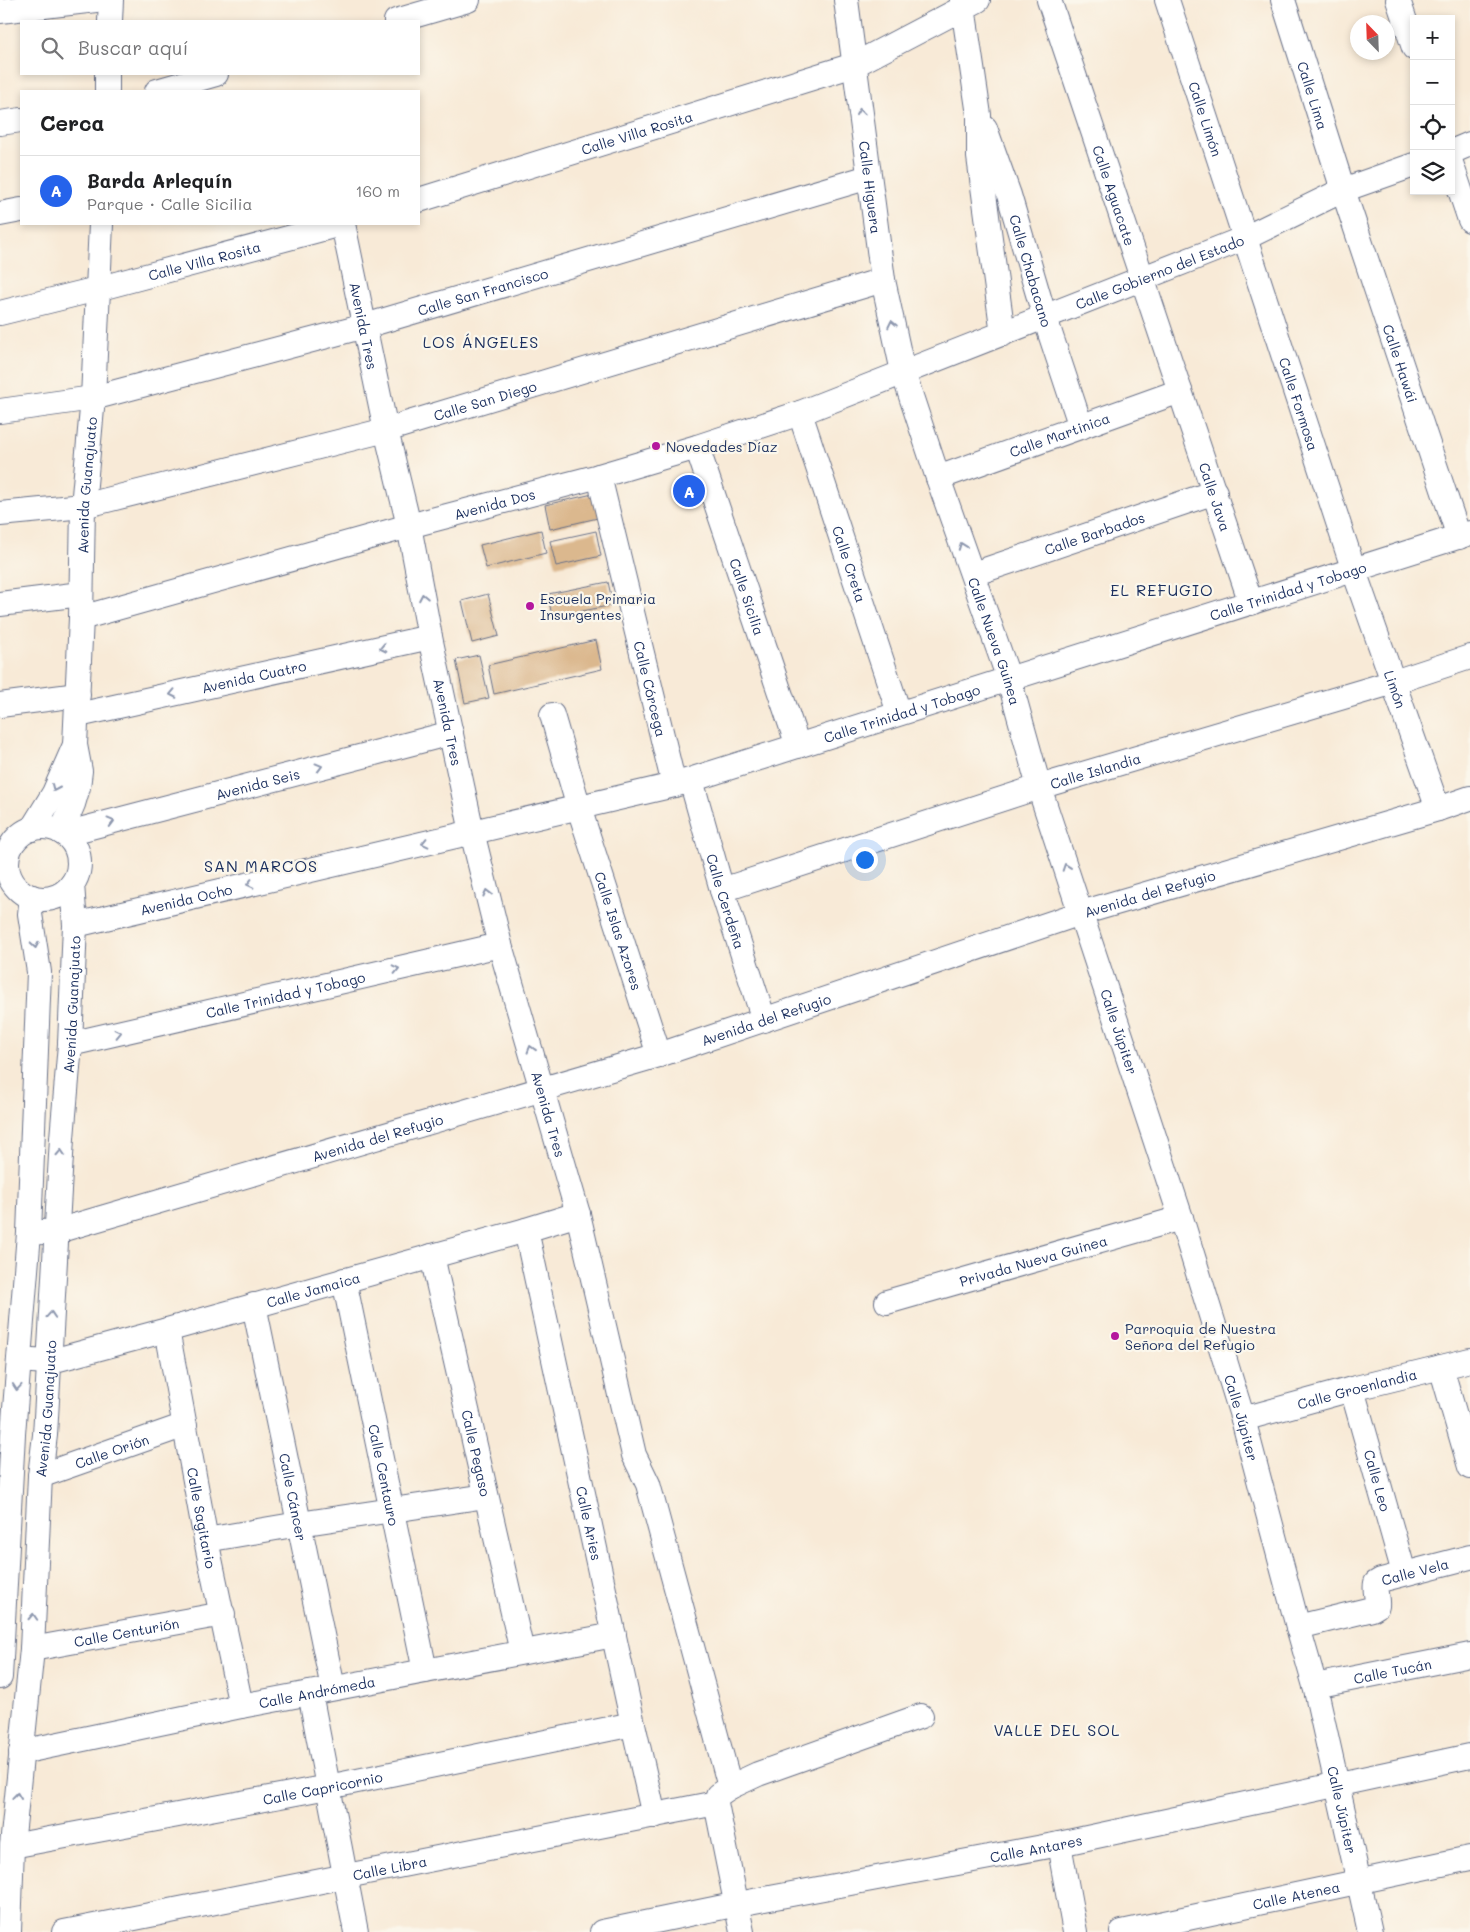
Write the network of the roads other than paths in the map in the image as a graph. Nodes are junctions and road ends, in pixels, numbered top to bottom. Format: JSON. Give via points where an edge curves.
{"nodes":[{"id":1,"x":96,"y":0,"type":"edge"},
{"id":2,"x":111,"y":0,"type":"edge"},
{"id":3,"x":468,"y":0,"type":"edge"},
{"id":4,"x":846,"y":0,"type":"edge"},
{"id":5,"x":1049,"y":0,"type":"edge"},
{"id":6,"x":1167,"y":0,"type":"edge"},
{"id":7,"x":1283,"y":0,"type":"edge"},
{"id":8,"x":1398,"y":0,"type":"edge"},
{"id":9,"x":967,"y":3,"type":"edge"},
{"id":10,"x":0,"y":11,"type":"edge"},
{"id":11,"x":110,"y":20,"type":"edge"},
{"id":12,"x":399,"y":20,"type":"edge"},
{"id":13,"x":1410,"y":36,"type":"edge"},
{"id":14,"x":854,"y":66,"type":"junction"},
{"id":15,"x":107,"y":75,"type":"edge"},
{"id":16,"x":212,"y":75,"type":"edge"},
{"id":17,"x":107,"y":90,"type":"edge"},
{"id":18,"x":160,"y":90,"type":"edge"},
{"id":19,"x":979,"y":114,"type":"junction"},
{"id":20,"x":20,"y":120,"type":"edge"},
{"id":21,"x":0,"y":123,"type":"edge"},
{"id":22,"x":1470,"y":144,"type":"edge"},
{"id":23,"x":1455,"y":150,"type":"edge"},
{"id":24,"x":1410,"y":166,"type":"edge"},
{"id":25,"x":1455,"y":175,"type":"edge"},
{"id":26,"x":869,"y":177,"type":"junction"},
{"id":27,"x":1343,"y":190,"type":"junction"},
{"id":28,"x":420,"y":200,"type":"edge"},
{"id":29,"x":20,"y":210,"type":"edge"},
{"id":30,"x":0,"y":214,"type":"edge"},
{"id":31,"x":1470,"y":220,"type":"edge"},
{"id":32,"x":101,"y":225,"type":"edge"},
{"id":33,"x":338,"y":225,"type":"edge"},
{"id":34,"x":342,"y":225,"type":"edge"},
{"id":35,"x":1245,"y":238,"type":"junction"},
{"id":36,"x":1142,"y":278,"type":"junction"},
{"id":37,"x":883,"y":280,"type":"junction"},
{"id":38,"x":96,"y":289,"type":"junction"},
{"id":39,"x":0,"y":313,"type":"edge"},
{"id":40,"x":1046,"y":318,"type":"junction"},
{"id":41,"x":365,"y":326,"type":"junction"},
{"id":42,"x":1003,"y":334,"type":"junction"},
{"id":43,"x":902,"y":372,"type":"junction"},
{"id":44,"x":1180,"y":391,"type":"junction"},
{"id":45,"x":93,"y":398,"type":"junction"},
{"id":46,"x":0,"y":411,"type":"edge"},
{"id":47,"x":800,"y":413,"type":"junction"},
{"id":48,"x":1081,"y":427,"type":"junction"},
{"id":49,"x":386,"y":430,"type":"junction"},
{"id":50,"x":697,"y":447,"type":"junction"},
{"id":51,"x":598,"y":476,"type":"junction"},
{"id":52,"x":938,"y":478,"type":"junction"},
{"id":53,"x":1214,"y":492,"type":"junction"},
{"id":54,"x":83,"y":506,"type":"junction"},
{"id":55,"x":0,"y":514,"type":"edge"},
{"id":56,"x":409,"y":526,"type":"junction"},
{"id":57,"x":1465,"y":535,"type":"edge"},
{"id":58,"x":1354,"y":571,"type":"junction"},
{"id":59,"x":972,"y":574,"type":"junction"},
{"id":60,"x":81,"y":594,"type":"junction"},
{"id":61,"x":1251,"y":603,"type":"junction"},
{"id":62,"x":0,"y":604,"type":"edge"},
{"id":63,"x":81,"y":618,"type":"junction"},
{"id":64,"x":430,"y":637,"type":"junction"},
{"id":65,"x":1470,"y":657,"type":"edge"},
{"id":66,"x":1009,"y":680,"type":"junction"},
{"id":67,"x":1394,"y":682,"type":"junction"},
{"id":68,"x":78,"y":705,"type":"junction"},
{"id":69,"x":0,"y":706,"type":"edge"},
{"id":70,"x":899,"y":713,"type":"junction"},
{"id":71,"x":552,"y":715,"type":"dead end"},
{"id":72,"x":451,"y":733,"type":"junction"},
{"id":73,"x":75,"y":745,"type":"junction"},
{"id":74,"x":798,"y":746,"type":"junction"},
{"id":75,"x":682,"y":783,"type":"junction"},
{"id":76,"x":1039,"y":787,"type":"junction"},
{"id":77,"x":1470,"y":798,"type":"edge"},
{"id":78,"x":579,"y":808,"type":"junction"},
{"id":79,"x":1438,"y":809,"type":"junction"},
{"id":80,"x":32,"y":829,"type":"junction"},
{"id":81,"x":472,"y":832,"type":"junction"},
{"id":82,"x":63,"y":833,"type":"junction"},
{"id":83,"x":5,"y":853,"type":"edge"},
{"id":84,"x":72,"y":884,"type":"junction"},
{"id":85,"x":722,"y":890,"type":"junction"},
{"id":86,"x":17,"y":893,"type":"edge"},
{"id":87,"x":1081,"y":913,"type":"junction"},
{"id":88,"x":75,"y":925,"type":"junction"},
{"id":89,"x":500,"y":945,"type":"junction"},
{"id":90,"x":764,"y":1020,"type":"junction"},
{"id":91,"x":70,"y":1044,"type":"junction"},
{"id":92,"x":659,"y":1055,"type":"junction"},
{"id":93,"x":543,"y":1089,"type":"junction"},
{"id":94,"x":578,"y":1214,"type":"junction"},
{"id":95,"x":1181,"y":1218,"type":"junction"},
{"id":96,"x":526,"y":1230,"type":"junction"},
{"id":97,"x":57,"y":1231,"type":"junction"},
{"id":98,"x":29,"y":1233,"type":"junction"},
{"id":99,"x":432,"y":1256,"type":"junction"},
{"id":100,"x":344,"y":1280,"type":"junction"},
{"id":101,"x":887,"y":1302,"type":"dead end"},
{"id":102,"x":254,"y":1305,"type":"junction"},
{"id":103,"x":167,"y":1330,"type":"junction"},
{"id":104,"x":1470,"y":1360,"type":"edge"},
{"id":105,"x":20,"y":1361,"type":"junction"},
{"id":106,"x":48,"y":1362,"type":"junction"},
{"id":107,"x":1441,"y":1367,"type":"junction"},
{"id":108,"x":1352,"y":1389,"type":"junction"},
{"id":109,"x":1243,"y":1419,"type":"junction"},
{"id":110,"x":185,"y":1425,"type":"junction"},
{"id":111,"x":13,"y":1434,"type":"junction"},
{"id":112,"x":44,"y":1435,"type":"junction"},
{"id":113,"x":1470,"y":1467,"type":"edge"},
{"id":114,"x":40,"y":1476,"type":"junction"},
{"id":115,"x":486,"y":1496,"type":"junction"},
{"id":116,"x":392,"y":1511,"type":"junction"},
{"id":117,"x":299,"y":1524,"type":"junction"},
{"id":118,"x":206,"y":1540,"type":"junction"},
{"id":119,"x":1470,"y":1557,"type":"edge"},
{"id":120,"x":1404,"y":1573,"type":"junction"},
{"id":121,"x":223,"y":1614,"type":"junction"},
{"id":122,"x":1298,"y":1627,"type":"junction"},
{"id":123,"x":614,"y":1635,"type":"junction"},
{"id":124,"x":32,"y":1649,"type":"junction"},
{"id":125,"x":522,"y":1652,"type":"junction"},
{"id":126,"x":1470,"y":1655,"type":"edge"},
{"id":127,"x":425,"y":1671,"type":"junction"},
{"id":128,"x":0,"y":1676,"type":"edge"},
{"id":129,"x":1315,"y":1686,"type":"junction"},
{"id":130,"x":333,"y":1688,"type":"junction"},
{"id":131,"x":310,"y":1693,"type":"junction"},
{"id":132,"x":241,"y":1706,"type":"junction"},
{"id":133,"x":921,"y":1716,"type":"dead end"},
{"id":134,"x":633,"y":1724,"type":"junction"},
{"id":135,"x":21,"y":1752,"type":"junction"},
{"id":136,"x":1470,"y":1756,"type":"edge"},
{"id":137,"x":1337,"y":1784,"type":"junction"},
{"id":138,"x":328,"y":1787,"type":"junction"},
{"id":139,"x":717,"y":1798,"type":"junction"},
{"id":140,"x":654,"y":1816,"type":"junction"},
{"id":141,"x":1059,"y":1844,"type":"junction"},
{"id":142,"x":12,"y":1846,"type":"junction"},
{"id":143,"x":1470,"y":1858,"type":"edge"},
{"id":144,"x":344,"y":1875,"type":"junction"},
{"id":145,"x":1359,"y":1882,"type":"junction"},
{"id":146,"x":738,"y":1904,"type":"junction"},
{"id":147,"x":9,"y":1932,"type":"edge"},
{"id":148,"x":64,"y":1932,"type":"edge"},
{"id":149,"x":356,"y":1932,"type":"edge"},
{"id":150,"x":602,"y":1932,"type":"edge"},
{"id":151,"x":742,"y":1932,"type":"edge"},
{"id":152,"x":1075,"y":1932,"type":"edge"},
{"id":153,"x":1122,"y":1932,"type":"edge"},
{"id":154,"x":1370,"y":1932,"type":"edge"}],
"edges":[{"from":1,"to":10,"type":"street"},
{"from":2,"to":11,"type":"street"},
{"from":3,"to":12,"type":"street"},
{"from":4,"to":14,"type":"street","name":"Calle Higuera"},
{"from":5,"to":36,"type":"street","name":"Calle Aguacate"},
{"from":6,"to":35,"type":"street","name":"Calle Limón"},
{"from":7,"to":27,"type":"street","name":"Calle Lima"},
{"from":8,"to":13,"type":"street"},
{"from":9,"to":14,"type":"street","name":"Calle Villa Rosita"},
{"from":9,"to":19,"type":"street","name":"Calle Chabacano"},
{"from":26,"to":14,"type":"street","name":"Calle Higuera","one_way":true},
{"from":14,"to":28,"type":"street","name":"Calle Villa Rosita"},
{"from":15,"to":17,"type":"street"},
{"from":16,"to":18,"type":"street"},
{"from":19,"to":40,"type":"street","name":"Calle Chabacano","via":[[1010,195]]},
{"from":19,"to":42,"type":"street","name":"Calle Chabacano","via":[[979,157]]},
{"from":20,"to":21,"type":"street"},
{"from":22,"to":23,"type":"street"},
{"from":24,"to":27,"type":"street","name":"Calle Gobierno del Estado"},
{"from":25,"to":31,"type":"street"},
{"from":26,"to":37,"type":"street","name":"Calle Higuera"},
{"from":26,"to":41,"type":"street","name":"Calle San Francisco"},
{"from":27,"to":35,"type":"street","name":"Calle Gobierno del Estado"},
{"from":27,"to":57,"type":"street","name":"Calle Hawái"},
{"from":29,"to":30,"type":"street"},
{"from":32,"to":38,"type":"street","name":"Avenida Guanajuato"},
{"from":33,"to":38,"type":"street","name":"Calle Villa Rosita"},
{"from":34,"to":41,"type":"street","name":"Avenida Tres"},
{"from":35,"to":36,"type":"street","name":"Calle Gobierno del Estado"},
{"from":35,"to":58,"type":"street","name":"Calle Formosa"},
{"from":36,"to":40,"type":"street","name":"Calle Gobierno del Estado"},
{"from":36,"to":44,"type":"street","name":"Calle Aguacate"},
{"from":43,"to":37,"type":"street","name":"Calle Higuera","one_way":true},
{"from":37,"to":49,"type":"street","name":"Calle San Diego"},
{"from":38,"to":39,"type":"street","name":"Calle Villa Rosita"},
{"from":38,"to":45,"type":"street","name":"Avenida Guanajuato"},
{"from":40,"to":42,"type":"street","name":"Calle Gobierno del Estado"},
{"from":40,"to":48,"type":"street","name":"Calle Chabacano"},
{"from":41,"to":45,"type":"street","name":"Calle San Francisco"},
{"from":41,"to":49,"type":"street","name":"Avenida Tres"},
{"from":42,"to":43,"type":"street","name":"Calle Gobierno del Estado"},
{"from":43,"to":47,"type":"street","name":"Avenida Dos"},
{"from":43,"to":52,"type":"street","name":"Calle Nueva Guinea"},
{"from":44,"to":48,"type":"street","name":"Calle Martinica"},
{"from":44,"to":53,"type":"street","name":"Calle Java"},
{"from":45,"to":46,"type":"street","name":"Calle San Francisco"},
{"from":45,"to":54,"type":"street","name":"Avenida Guanajuato"},
{"from":47,"to":50,"type":"street","name":"Avenida Dos"},
{"from":47,"to":70,"type":"street","name":"Calle Creta"},
{"from":48,"to":52,"type":"street","name":"Calle Martinica"},
{"from":49,"to":54,"type":"street","name":"Calle San Diego"},
{"from":49,"to":56,"type":"street","name":"Avenida Tres"},
{"from":50,"to":51,"type":"street","name":"Avenida Dos"},
{"from":50,"to":74,"type":"street","name":"Calle Sicilia"},
{"from":51,"to":56,"type":"street","name":"Avenida Dos"},
{"from":51,"to":75,"type":"street","name":"Calle Córcega"},
{"from":59,"to":52,"type":"street","name":"Calle Nueva Guinea","one_way":true},
{"from":53,"to":59,"type":"street","name":"Calle Barbados"},
{"from":53,"to":61,"type":"street","name":"Calle Java"},
{"from":54,"to":55,"type":"street","name":"Calle San Diego"},
{"from":54,"to":60,"type":"street","name":"Avenida Guanajuato"},
{"from":56,"to":63,"type":"street","name":"Avenida Dos"},
{"from":64,"to":56,"type":"street","name":"Avenida Tres","one_way":true},
{"from":57,"to":58,"type":"street","name":"Calle Trinidad y Tobago"},
{"from":58,"to":61,"type":"street","name":"Calle Trinidad y Tobago"},
{"from":58,"to":67,"type":"street","name":"Limón"},
{"from":59,"to":66,"type":"street","name":"Calle Nueva Guinea"},
{"from":60,"to":62,"type":"street"},
{"from":60,"to":63,"type":"street","name":"Avenida Guanajuato"},
{"from":61,"to":66,"type":"street","name":"Calle Trinidad y Tobago"},
{"from":63,"to":68,"type":"street","name":"Avenida Guanajuato"},
{"from":64,"to":68,"type":"street","name":"Avenida Cuatro","one_way":true},
{"from":64,"to":72,"type":"street","name":"Avenida Tres"},
{"from":65,"to":67,"type":"street","name":"Calle Islandia"},
{"from":66,"to":70,"type":"street","name":"Calle Trinidad y Tobago"},
{"from":66,"to":76,"type":"street","name":"Calle Nueva Guinea"},
{"from":67,"to":76,"type":"street","name":"Calle Islandia"},
{"from":67,"to":79,"type":"street","name":"Limón"},
{"from":68,"to":69,"type":"street","name":"Avenida Cuatro"},
{"from":68,"to":73,"type":"street","name":"Avenida Guanajuato"},
{"from":70,"to":74,"type":"street","name":"Calle Trinidad y Tobago"},
{"from":71,"to":78,"type":"street","name":"Calle Islas Azores"},
{"from":72,"to":81,"type":"street","name":"Avenida Tres"},
{"from":82,"to":72,"type":"street","name":"Avenida Seis","one_way":true},
{"from":73,"to":80,"type":"street","name":"Avenida Guanajuato","one_way":true,"via":[[54,793]]},
{"from":73,"to":82,"type":"street","name":"Avenida Guanajuato","via":[[80,770],[78,787]]},
{"from":74,"to":75,"type":"street","name":"Calle Trinidad y Tobago"},
{"from":75,"to":78,"type":"street","name":"Calle Trinidad y Tobago"},
{"from":75,"to":85,"type":"street","name":"Calle Cerdeña"},
{"from":76,"to":85,"type":"street","name":"Calle Islandia"},
{"from":87,"to":76,"type":"street","name":"Calle Nueva Guinea","one_way":true},
{"from":77,"to":79,"type":"street","name":"Avenida del Refugio"},
{"from":78,"to":81,"type":"street","name":"Calle Trinidad y Tobago"},
{"from":78,"to":92,"type":"street","name":"Calle Islas Azores"},
{"from":79,"to":87,"type":"street","name":"Avenida del Refugio"},
{"from":80,"to":82,"type":"street","via":[[44,827]]},
{"from":80,"to":83,"type":"street","via":[[19,836]]},
{"from":81,"to":88,"type":"street","name":"Avenida Ocho","one_way":true},
{"from":89,"to":81,"type":"street","name":"Avenida Tres","one_way":true},
{"from":82,"to":84,"type":"street","via":[[74,844],[78,857],[78,871]]},
{"from":83,"to":86,"type":"street"},
{"from":84,"to":86,"type":"street","via":[[54,897]]},
{"from":84,"to":88,"type":"street","name":"Avenida Guanajuato"},
{"from":85,"to":90,"type":"street","name":"Calle Cerdeña"},
{"from":86,"to":98,"type":"street","name":"Avenida Guanajuato","one_way":true,"via":[[30,914],[39,972]]},
{"from":87,"to":90,"type":"street","name":"Avenida del Refugio"},
{"from":87,"to":95,"type":"street","name":"Calle Júpiter"},
{"from":88,"to":91,"type":"street","name":"Avenida Guanajuato"},
{"from":91,"to":89,"type":"street","name":"Calle Trinidad y Tobago","one_way":true},
{"from":93,"to":89,"type":"street","name":"Avenida Tres","one_way":true},
{"from":90,"to":92,"type":"street","name":"Avenida del Refugio"},
{"from":97,"to":91,"type":"street","name":"Avenida Guanajuato","one_way":true},
{"from":92,"to":93,"type":"street","name":"Avenida del Refugio"},
{"from":93,"to":94,"type":"street","name":"Avenida Tres"},
{"from":93,"to":97,"type":"street","name":"Avenida del Refugio"},
{"from":94,"to":96,"type":"street","name":"Calle Jamaica"},
{"from":94,"to":139,"type":"street","name":"Avenida Tres","via":[[634,1455],[648,1484]]},
{"from":95,"to":101,"type":"street","name":"Privada Nueva Guinea"},
{"from":95,"to":109,"type":"street","name":"Calle Júpiter"},
{"from":96,"to":99,"type":"street","name":"Calle Jamaica"},
{"from":96,"to":123,"type":"street","name":"Calle Aries"},
{"from":97,"to":98,"type":"street","name":"Avenida del Refugio"},
{"from":106,"to":97,"type":"street","name":"Avenida Guanajuato","one_way":true},
{"from":98,"to":105,"type":"street","name":"Avenida Guanajuato"},
{"from":99,"to":100,"type":"street","name":"Calle Jamaica"},
{"from":99,"to":115,"type":"street","name":"Calle Pegaso"},
{"from":100,"to":102,"type":"street","name":"Calle Jamaica"},
{"from":100,"to":116,"type":"street","name":"Calle Centauro"},
{"from":102,"to":103,"type":"street","name":"Calle Jamaica"},
{"from":102,"to":117,"type":"street","name":"Calle Cáncer"},
{"from":103,"to":106,"type":"street","name":"Calle Jamaica"},
{"from":103,"to":110,"type":"street","name":"Calle Sagitario"},
{"from":104,"to":107,"type":"street","name":"Calle Groenlandia"},
{"from":105,"to":106,"type":"street","name":"Calle Jamaica"},
{"from":105,"to":111,"type":"street","name":"Avenida Guanajuato","one_way":true},
{"from":106,"to":112,"type":"street","name":"Avenida Guanajuato"},
{"from":107,"to":108,"type":"street","name":"Calle Groenlandia"},
{"from":107,"to":113,"type":"street"},
{"from":108,"to":109,"type":"street","name":"Calle Groenlandia"},
{"from":108,"to":120,"type":"street","name":"Calle Leo"},
{"from":109,"to":122,"type":"street","name":"Calle Júpiter"},
{"from":110,"to":114,"type":"street","name":"Calle Orión"},
{"from":110,"to":118,"type":"street","name":"Calle Sagitario"},
{"from":111,"to":112,"type":"street"},
{"from":111,"to":128,"type":"street","name":"Avenida Guanajuato"},
{"from":112,"to":114,"type":"street","name":"Avenida Guanajuato"},
{"from":124,"to":114,"type":"street","name":"Avenida Guanajuato","one_way":true},
{"from":115,"to":116,"type":"street"},
{"from":115,"to":125,"type":"street","name":"Calle Pegaso"},
{"from":116,"to":117,"type":"street"},
{"from":116,"to":127,"type":"street","name":"Calle Centauro"},
{"from":117,"to":118,"type":"street"},
{"from":117,"to":130,"type":"street","name":"Calle Cáncer"},
{"from":118,"to":121,"type":"street","name":"Calle Sagitario"},
{"from":119,"to":120,"type":"street","name":"Calle Vela"},
{"from":120,"to":122,"type":"street","name":"Calle Vela","via":[[1376,1583],[1377,1606],[1372,1609]]},
{"from":121,"to":124,"type":"street","name":"Calle Centurión"},
{"from":121,"to":132,"type":"street","name":"Calle Sagitario"},
{"from":122,"to":129,"type":"street","name":"Calle Júpiter"},
{"from":123,"to":125,"type":"street","name":"Calle Andrómeda"},
{"from":123,"to":134,"type":"street","name":"Calle Aries"},
{"from":124,"to":135,"type":"street","name":"Avenida Guanajuato"},
{"from":125,"to":127,"type":"street","name":"Calle Andrómeda"},
{"from":126,"to":129,"type":"street","name":"Calle Tucán"},
{"from":127,"to":130,"type":"street","name":"Calle Andrómeda"},
{"from":129,"to":137,"type":"street","name":"Calle Júpiter"},
{"from":130,"to":131,"type":"street","name":"Calle Andrómeda"},
{"from":131,"to":132,"type":"street","name":"Calle Andrómeda"},
{"from":131,"to":138,"type":"street"},
{"from":132,"to":135,"type":"street","name":"Calle Andrómeda"},
{"from":133,"to":139,"type":"street","name":"Calle Libra","via":[[758,1774]]},
{"from":134,"to":138,"type":"street","name":"Calle Capricornio"},
{"from":134,"to":140,"type":"street","name":"Calle Aries"},
{"from":142,"to":135,"type":"street","name":"Avenida Guanajuato","one_way":true},
{"from":136,"to":137,"type":"street","name":"Calle Antares"},
{"from":137,"to":141,"type":"street","name":"Calle Antares"},
{"from":137,"to":145,"type":"street","name":"Calle Júpiter"},
{"from":138,"to":142,"type":"street","name":"Calle Capricornio"},
{"from":138,"to":144,"type":"street"},
{"from":139,"to":140,"type":"street","name":"Calle Libra"},
{"from":139,"to":146,"type":"street","name":"Avenida Tres"},
{"from":140,"to":144,"type":"street","name":"Calle Libra"},
{"from":141,"to":146,"type":"street","name":"Calle Antares"},
{"from":141,"to":152,"type":"street"},
{"from":142,"to":147,"type":"street","name":"Avenida Guanajuato"},
{"from":143,"to":145,"type":"street","name":"Calle Atenea"},
{"from":144,"to":148,"type":"street","name":"Calle Libra"},
{"from":144,"to":149,"type":"street"},
{"from":145,"to":153,"type":"street","name":"Calle Atenea"},
{"from":145,"to":154,"type":"street","name":"Calle Júpiter"},
{"from":146,"to":150,"type":"street","name":"Calle Antares"},
{"from":146,"to":151,"type":"street","name":"Avenida Tres"}]}
